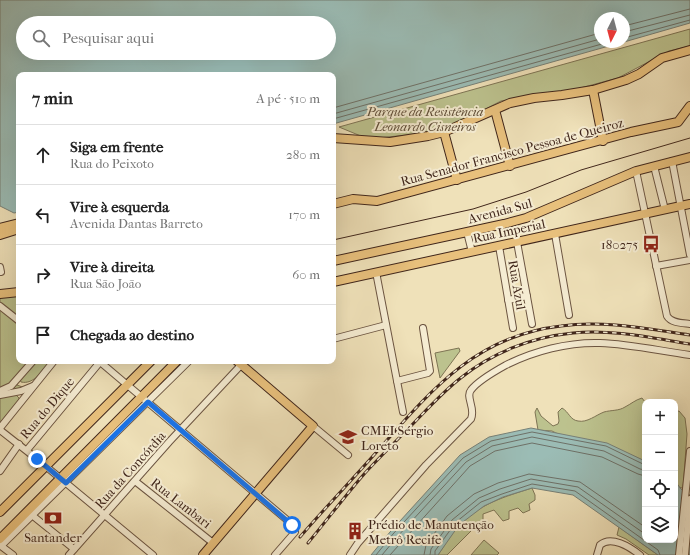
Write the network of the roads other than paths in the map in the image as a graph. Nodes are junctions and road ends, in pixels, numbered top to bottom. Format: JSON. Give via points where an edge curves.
{"nodes":[{"id":1,"x":688,"y":52,"type":"edge"},
{"id":2,"x":593,"y":90,"type":"junction"},
{"id":3,"x":690,"y":106,"type":"edge"},
{"id":4,"x":495,"y":110,"type":"junction"},
{"id":5,"x":444,"y":132,"type":"junction"},
{"id":6,"x":336,"y":138,"type":"edge"},
{"id":7,"x":603,"y":141,"type":"junction"},
{"id":8,"x":690,"y":157,"type":"edge"},
{"id":9,"x":672,"y":161,"type":"junction"},
{"id":10,"x":510,"y":166,"type":"junction"},
{"id":11,"x":654,"y":166,"type":"junction"},
{"id":12,"x":636,"y":171,"type":"junction"},
{"id":13,"x":457,"y":180,"type":"junction"},
{"id":14,"x":336,"y":203,"type":"edge"},
{"id":15,"x":690,"y":204,"type":"edge"},
{"id":16,"x":681,"y":206,"type":"junction"},
{"id":17,"x":665,"y":210,"type":"junction"},
{"id":18,"x":646,"y":214,"type":"junction"},
{"id":19,"x":16,"y":224,"type":"edge"},
{"id":20,"x":0,"y":228,"type":"edge"},
{"id":21,"x":16,"y":230,"type":"edge"},
{"id":22,"x":467,"y":232,"type":"junction"},
{"id":23,"x":555,"y":234,"type":"junction"},
{"id":24,"x":0,"y":235,"type":"edge"},
{"id":25,"x":517,"y":242,"type":"junction"},
{"id":26,"x":499,"y":246,"type":"junction"},
{"id":27,"x":472,"y":252,"type":"junction"},
{"id":28,"x":690,"y":255,"type":"edge"},
{"id":29,"x":336,"y":260,"type":"edge"},
{"id":30,"x":690,"y":260,"type":"edge"},
{"id":31,"x":656,"y":266,"type":"junction"},
{"id":32,"x":376,"y":272,"type":"junction"},
{"id":33,"x":336,"y":281,"type":"edge"},
{"id":34,"x":16,"y":292,"type":"edge"},
{"id":35,"x":0,"y":294,"type":"edge"},
{"id":36,"x":527,"y":296,"type":"junction"},
{"id":37,"x":508,"y":300,"type":"junction"},
{"id":38,"x":0,"y":306,"type":"edge"},
{"id":39,"x":569,"y":315,"type":"dead end"},
{"id":40,"x":16,"y":319,"type":"edge"},
{"id":41,"x":532,"y":324,"type":"dead end"},
{"id":42,"x":690,"y":324,"type":"edge"},
{"id":43,"x":386,"y":325,"type":"junction"},
{"id":44,"x":423,"y":328,"type":"dead end"},
{"id":45,"x":513,"y":328,"type":"dead end"},
{"id":46,"x":336,"y":336,"type":"edge"},
{"id":47,"x":690,"y":355,"type":"edge"},
{"id":48,"x":30,"y":364,"type":"edge"},
{"id":49,"x":51,"y":364,"type":"edge"},
{"id":50,"x":98,"y":364,"type":"edge"},
{"id":51,"x":102,"y":364,"type":"edge"},
{"id":52,"x":148,"y":364,"type":"edge"},
{"id":53,"x":174,"y":364,"type":"edge"},
{"id":54,"x":185,"y":364,"type":"edge"},
{"id":55,"x":241,"y":364,"type":"edge"},
{"id":56,"x":244,"y":364,"type":"edge"},
{"id":57,"x":18,"y":379,"type":"junction"},
{"id":58,"x":397,"y":381,"type":"junction"},
{"id":59,"x":127,"y":385,"type":"junction"},
{"id":60,"x":32,"y":386,"type":"junction"},
{"id":61,"x":0,"y":391,"type":"edge"},
{"id":62,"x":0,"y":396,"type":"edge"},
{"id":63,"x":144,"y":399,"type":"junction"},
{"id":64,"x":403,"y":412,"type":"dead end"},
{"id":65,"x":313,"y":426,"type":"junction"},
{"id":66,"x":0,"y":429,"type":"edge"},
{"id":67,"x":181,"y":430,"type":"junction"},
{"id":68,"x":19,"y":444,"type":"junction"},
{"id":69,"x":27,"y":450,"type":"junction"},
{"id":70,"x":690,"y":451,"type":"edge"},
{"id":71,"x":348,"y":455,"type":"dead end"},
{"id":72,"x":45,"y":466,"type":"junction"},
{"id":73,"x":0,"y":471,"type":"edge"},
{"id":74,"x":63,"y":481,"type":"junction"},
{"id":75,"x":135,"y":481,"type":"junction"},
{"id":76,"x":256,"y":493,"type":"junction"},
{"id":77,"x":690,"y":499,"type":"edge"},
{"id":78,"x":0,"y":512,"type":"edge"},
{"id":79,"x":104,"y":515,"type":"junction"},
{"id":80,"x":33,"y":516,"type":"junction"},
{"id":81,"x":1,"y":542,"type":"edge"},
{"id":82,"x":213,"y":543,"type":"junction"},
{"id":83,"x":74,"y":549,"type":"junction"},
{"id":84,"x":597,"y":554,"type":"edge"},
{"id":85,"x":13,"y":555,"type":"edge"},
{"id":86,"x":69,"y":555,"type":"edge"},
{"id":87,"x":153,"y":555,"type":"edge"},
{"id":88,"x":203,"y":555,"type":"edge"},
{"id":89,"x":275,"y":555,"type":"edge"},
{"id":90,"x":350,"y":555,"type":"edge"},
{"id":91,"x":640,"y":555,"type":"edge"},
{"id":92,"x":679,"y":555,"type":"edge"},
{"id":93,"x":684,"y":555,"type":"edge"}],
"edges":[{"from":1,"to":2,"type":"main road","via":[[662,58],[639,74]]},
{"from":2,"to":4,"type":"main road","via":[[534,98],[510,103]]},
{"from":2,"to":7,"type":"main road"},
{"from":3,"to":7,"type":"main road","name":"Rua Senador Francisco Pessoa de Queiroz","via":[[678,122]]},
{"from":4,"to":5,"type":"main road"},
{"from":4,"to":10,"type":"main road"},
{"from":5,"to":6,"type":"main road","via":[[390,142]]},
{"from":5,"to":13,"type":"main road"},
{"from":7,"to":10,"type":"main road","name":"Rua Senador Francisco Pessoa de Queiroz"},
{"from":8,"to":9,"type":"main road","name":"Avenida Sul"},
{"from":9,"to":11,"type":"main road","name":"Avenida Sul"},
{"from":9,"to":16,"type":"street"},
{"from":10,"to":13,"type":"main road","name":"Rua Senador Francisco Pessoa de Queiroz"},
{"from":11,"to":12,"type":"main road","name":"Avenida Sul"},
{"from":11,"to":17,"type":"street"},
{"from":12,"to":18,"type":"street"},
{"from":12,"to":22,"type":"main road","name":"Avenida Sul","via":[[526,218]]},
{"from":13,"to":14,"type":"main road","name":"Rua Senador Francisco Pessoa de Queiroz","via":[[377,201],[354,199]]},
{"from":15,"to":16,"type":"main road","name":"Rua Imperial"},
{"from":16,"to":17,"type":"main road","name":"Rua Imperial"},
{"from":16,"to":28,"type":"street"},
{"from":17,"to":18,"type":"main road","name":"Rua Imperial"},
{"from":18,"to":23,"type":"main road","name":"Rua Imperial"},
{"from":18,"to":31,"type":"street"},
{"from":19,"to":20,"type":"main road"},
{"from":21,"to":24,"type":"main road"},
{"from":22,"to":27,"type":"street"},
{"from":22,"to":29,"type":"main road","name":"Avenida Sul"},
{"from":23,"to":25,"type":"main road","name":"Rua Imperial"},
{"from":23,"to":39,"type":"street"},
{"from":25,"to":26,"type":"main road","name":"Rua Imperial"},
{"from":25,"to":36,"type":"street"},
{"from":26,"to":27,"type":"main road","name":"Rua Imperial"},
{"from":26,"to":37,"type":"street","name":"Rua Azul"},
{"from":27,"to":32,"type":"main road","name":"Rua Imperial"},
{"from":30,"to":31,"type":"street"},
{"from":31,"to":42,"type":"street","via":[[669,319]]},
{"from":32,"to":33,"type":"main road","name":"Rua Imperial"},
{"from":32,"to":43,"type":"street"},
{"from":34,"to":35,"type":"main road"},
{"from":36,"to":37,"type":"street"},
{"from":36,"to":41,"type":"street"},
{"from":37,"to":45,"type":"street","name":"Rua Azul"},
{"from":38,"to":40,"type":"street"},
{"from":43,"to":46,"type":"street"},
{"from":43,"to":58,"type":"street"},
{"from":44,"to":58,"type":"street","via":[[430,371]]},
{"from":47,"to":90,"type":"street","via":[[616,344],[589,343],[541,351],[505,366],[471,389],[469,396],[473,412],[470,419],[426,465]]},
{"from":48,"to":57,"type":"street"},
{"from":49,"to":60,"type":"street"},
{"from":50,"to":69,"type":"street","name":"Rua do Dique"},
{"from":51,"to":59,"type":"street"},
{"from":52,"to":59,"type":"main road"},
{"from":53,"to":63,"type":"main road"},
{"from":54,"to":63,"type":"street"},
{"from":55,"to":67,"type":"street","name":"Rua da Concórdia"},
{"from":56,"to":65,"type":"main road","via":[[250,372]]},
{"from":57,"to":60,"type":"street","via":[[20,386]]},
{"from":57,"to":61,"type":"street","via":[[12,386]]},
{"from":58,"to":64,"type":"street"},
{"from":59,"to":63,"type":"street"},
{"from":59,"to":72,"type":"main road"},
{"from":60,"to":62,"type":"street"},
{"from":60,"to":66,"type":"street"},
{"from":63,"to":67,"type":"street"},
{"from":63,"to":74,"type":"main road"},
{"from":65,"to":71,"type":"street"},
{"from":65,"to":76,"type":"main road"},
{"from":66,"to":68,"type":"street"},
{"from":67,"to":75,"type":"street","name":"Rua da Concórdia"},
{"from":67,"to":76,"type":"street"},
{"from":68,"to":69,"type":"street"},
{"from":68,"to":73,"type":"street"},
{"from":69,"to":72,"type":"street"},
{"from":70,"to":92,"type":"street"},
{"from":72,"to":74,"type":"street"},
{"from":72,"to":78,"type":"main road"},
{"from":74,"to":79,"type":"street"},
{"from":74,"to":80,"type":"street"},
{"from":74,"to":81,"type":"main road"},
{"from":75,"to":79,"type":"street","name":"Rua da Concórdia"},
{"from":75,"to":82,"type":"street","name":"Rua Lambari"},
{"from":76,"to":82,"type":"main road"},
{"from":76,"to":89,"type":"street","via":[[294,528],[294,532]]},
{"from":77,"to":93,"type":"street"},
{"from":79,"to":83,"type":"street","name":"Rua da Concórdia"},
{"from":79,"to":87,"type":"street"},
{"from":80,"to":81,"type":"street"},
{"from":80,"to":83,"type":"street"},
{"from":81,"to":85,"type":"street"},
{"from":82,"to":88,"type":"main road"},
{"from":83,"to":86,"type":"street","name":"Rua da Concórdia"},
{"from":84,"to":91,"type":"street","via":[[602,543],[613,541]]}]}
